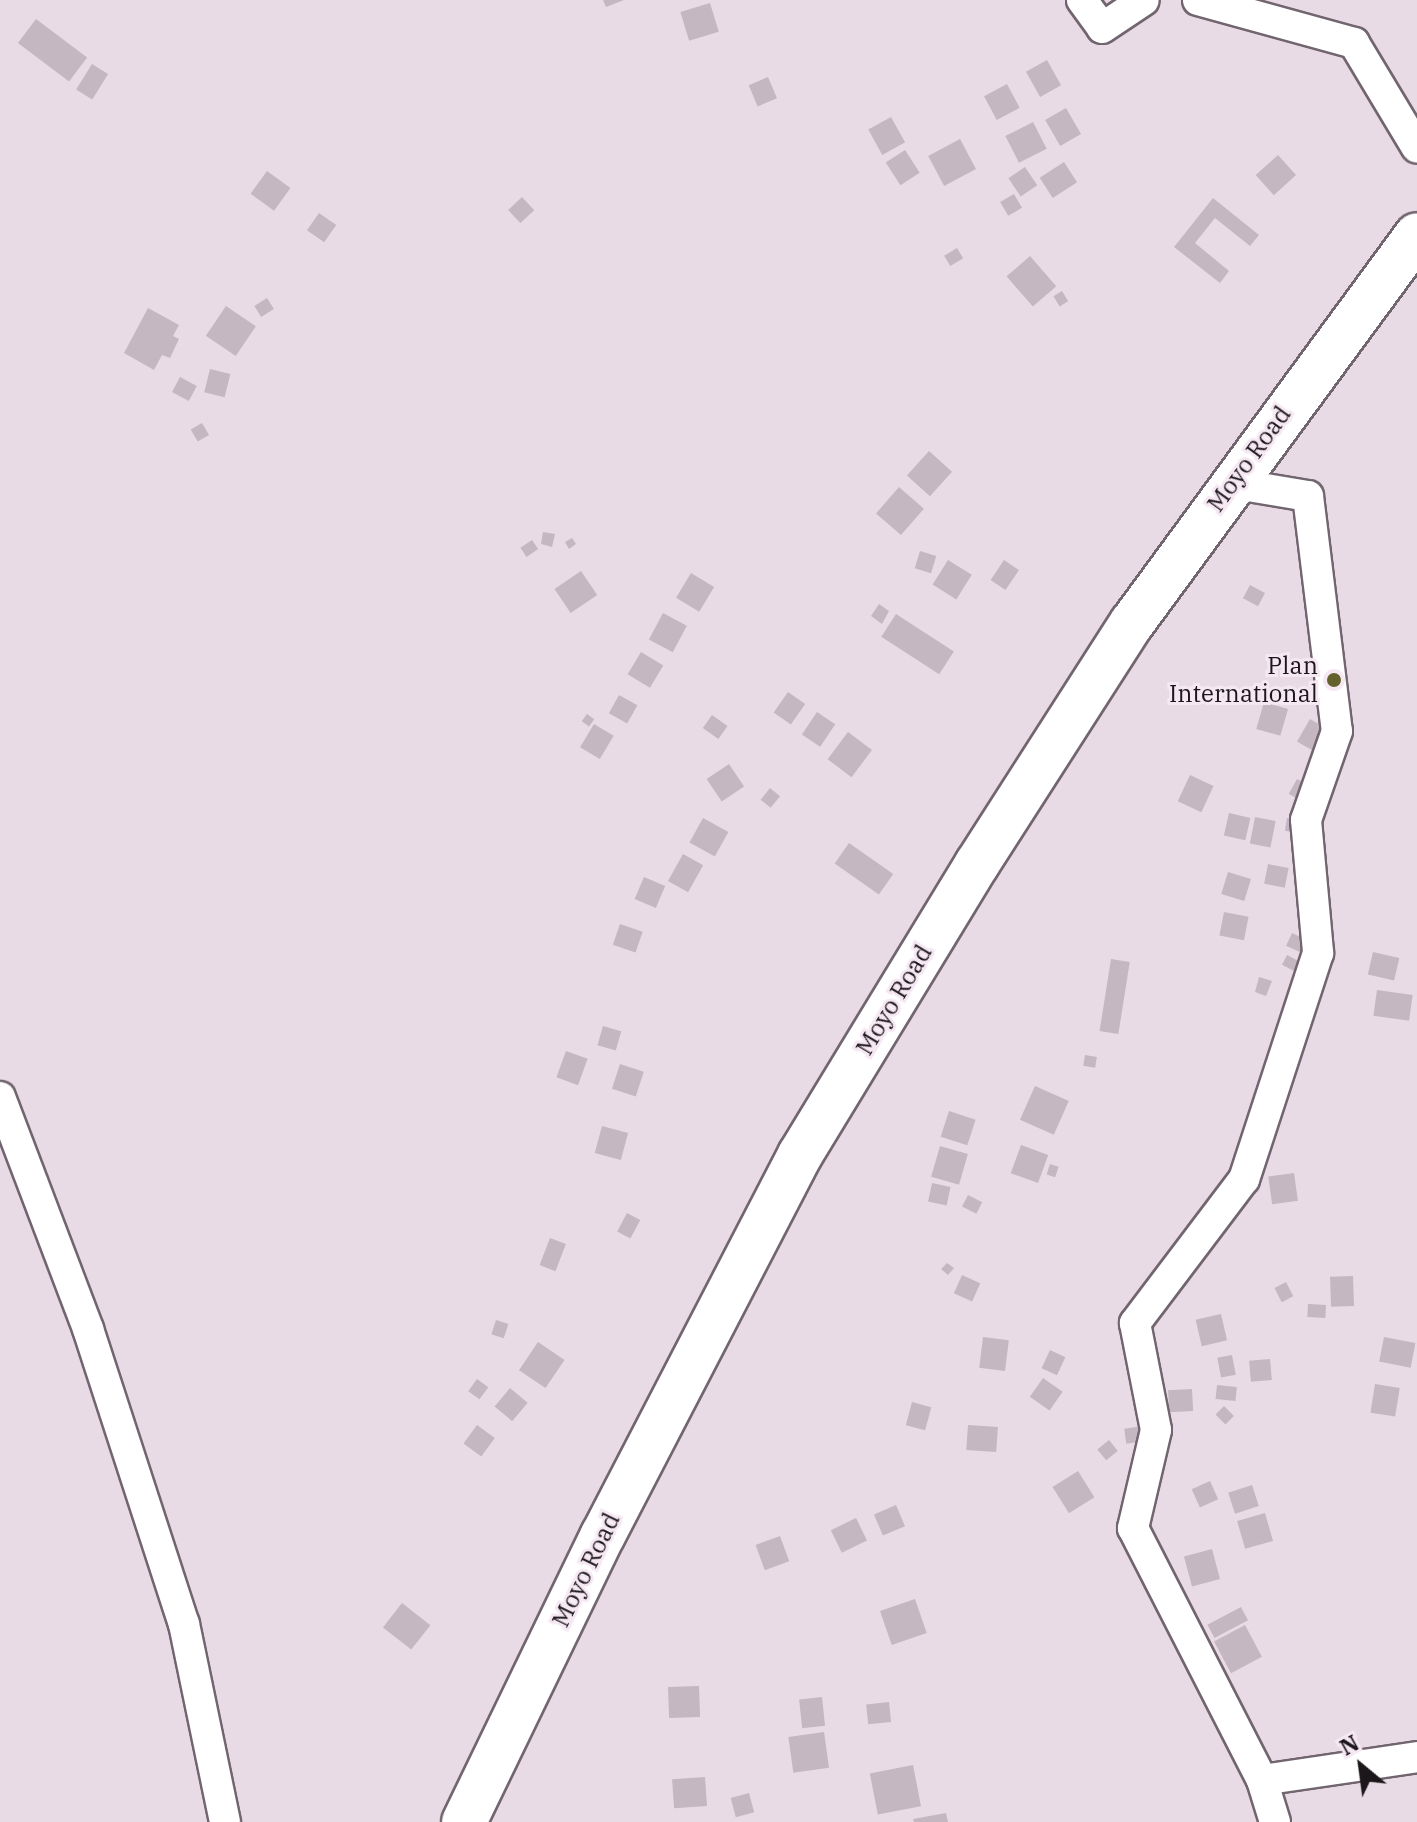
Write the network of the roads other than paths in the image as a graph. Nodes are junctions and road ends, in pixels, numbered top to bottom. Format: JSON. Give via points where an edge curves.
{"nodes":[{"id":1,"x":1082,"y":0,"type":"edge"},
{"id":2,"x":1144,"y":0,"type":"edge"},
{"id":3,"x":1198,"y":0,"type":"edge"},
{"id":4,"x":1417,"y":148,"type":"edge"},
{"id":5,"x":1417,"y":235,"type":"edge"},
{"id":6,"x":1403,"y":274,"type":"edge"},
{"id":7,"x":1230,"y":483,"type":"junction"},
{"id":8,"x":0,"y":1097,"type":"edge"},
{"id":9,"x":1417,"y":1757,"type":"edge"},
{"id":10,"x":1262,"y":1780,"type":"junction"},
{"id":11,"x":225,"y":1822,"type":"edge"},
{"id":12,"x":464,"y":1822,"type":"edge"},
{"id":13,"x":1275,"y":1822,"type":"edge"}],
"edges":[{"from":1,"to":2,"type":"street","via":[[1102,28]]},
{"from":3,"to":4,"type":"street","via":[[1354,43]]},
{"from":5,"to":6,"type":"main road","name":"Moyo Road"},
{"from":6,"to":7,"type":"main road","name":"Moyo Road"},
{"from":7,"to":10,"type":"street","via":[[1308,496],[1337,731],[1306,820],[1318,953],[1244,1179],[1135,1323],[1156,1430],[1133,1528]]},
{"from":7,"to":12,"type":"main road","name":"Moyo Road","via":[[1132,623],[977,864],[800,1155],[603,1535]]},
{"from":8,"to":11,"type":"street","via":[[88,1329],[184,1624]]},
{"from":9,"to":10,"type":"street"},
{"from":10,"to":13,"type":"street"}]}
